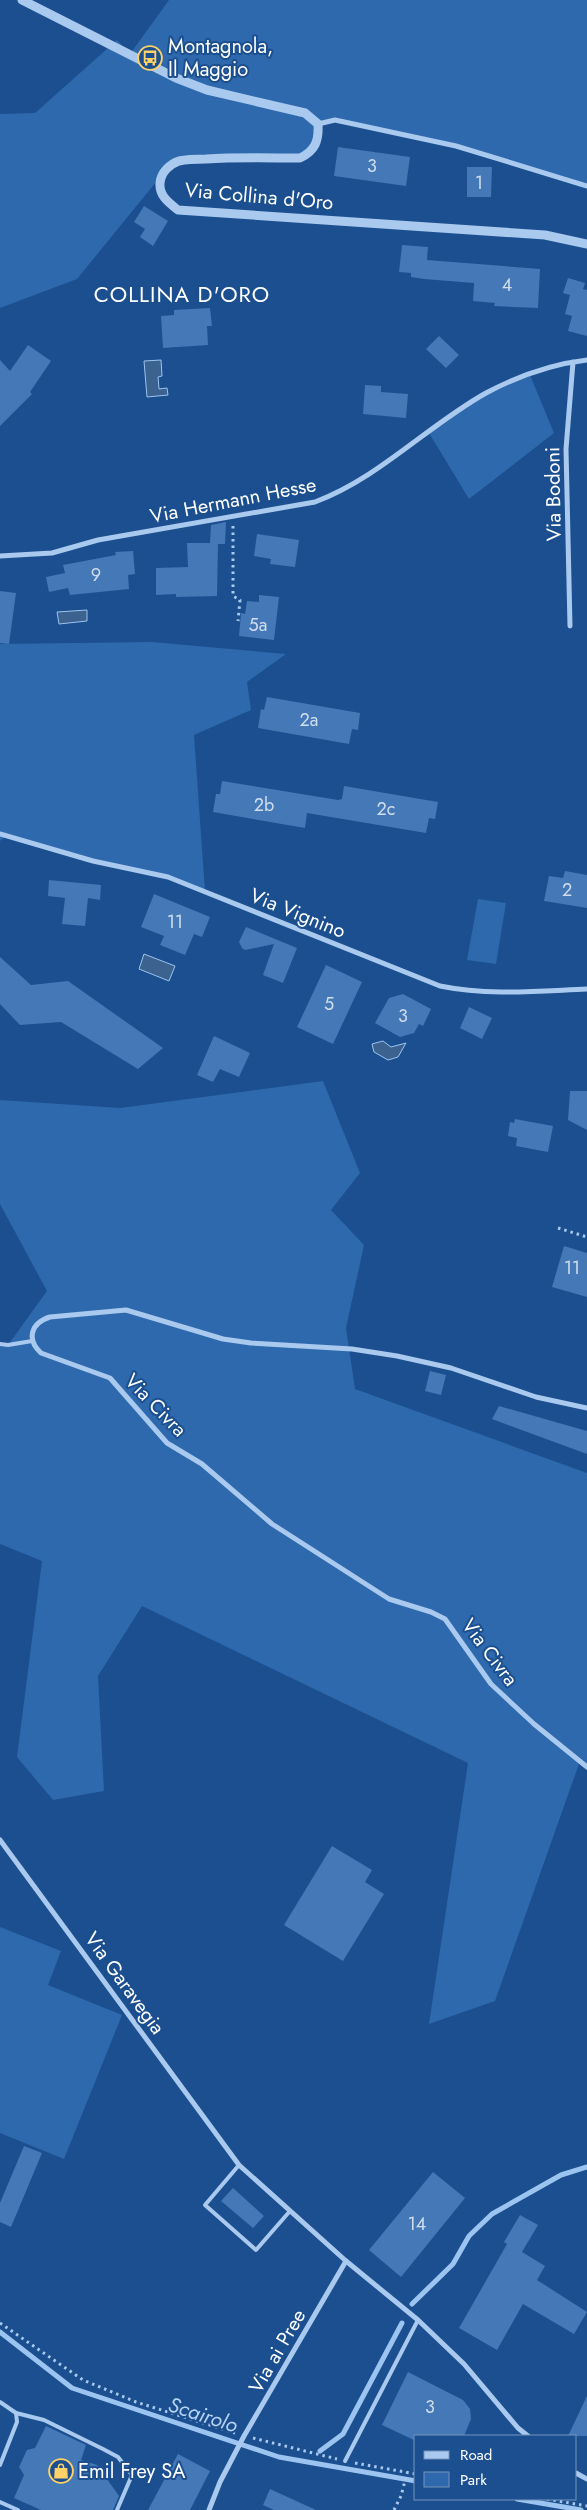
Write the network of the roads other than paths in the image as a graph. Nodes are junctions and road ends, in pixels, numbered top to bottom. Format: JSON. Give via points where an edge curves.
{"nodes":[{"id":1,"x":22,"y":0,"type":"edge"},
{"id":2,"x":318,"y":124,"type":"junction"},
{"id":3,"x":587,"y":186,"type":"edge"},
{"id":4,"x":587,"y":244,"type":"edge"},
{"id":5,"x":587,"y":360,"type":"edge"},
{"id":6,"x":573,"y":362,"type":"junction"},
{"id":7,"x":0,"y":556,"type":"edge"},
{"id":8,"x":570,"y":626,"type":"dead end"},
{"id":9,"x":0,"y":834,"type":"edge"},
{"id":10,"x":587,"y":990,"type":"edge"},
{"id":11,"x":32,"y":1341,"type":"junction"},
{"id":12,"x":0,"y":1344,"type":"edge"},
{"id":13,"x":587,"y":1408,"type":"edge"},
{"id":14,"x":587,"y":1767,"type":"edge"},
{"id":15,"x":0,"y":1840,"type":"edge"},
{"id":16,"x":239,"y":2165,"type":"junction"},
{"id":17,"x":290,"y":2211,"type":"junction"},
{"id":18,"x":346,"y":2261,"type":"junction"},
{"id":19,"x":418,"y":2320,"type":"junction"},
{"id":20,"x":0,"y":2402,"type":"edge"},
{"id":21,"x":16,"y":2413,"type":"junction"},
{"id":22,"x":527,"y":2435,"type":"edge"},
{"id":23,"x":345,"y":2461,"type":"road end"},
{"id":24,"x":0,"y":2465,"type":"edge"},
{"id":25,"x":0,"y":2502,"type":"edge"},
{"id":26,"x":18,"y":2510,"type":"edge"},
{"id":27,"x":118,"y":2510,"type":"edge"},
{"id":28,"x":209,"y":2510,"type":"edge"}],
"edges":[{"from":1,"to":2,"type":"street","via":[[176,78],[207,90],[305,113]]},
{"from":2,"to":3,"type":"street","via":[[335,120],[456,146]]},
{"from":2,"to":4,"type":"street","name":"Via Collina d'Oro","via":[[316,146],[304,156],[180,161],[164,170],[160,190],[167,202],[178,210],[545,235]]},
{"from":5,"to":6,"type":"street","name":"Via Hermann Hesse"},
{"from":6,"to":7,"type":"street","name":"Via Hermann Hesse","via":[[552,366],[486,393],[333,495],[293,507],[98,540],[52,553]]},
{"from":6,"to":8,"type":"street","name":"Via Bodoni","via":[[566,449]]},
{"from":9,"to":10,"type":"street","name":"Via Vignino","via":[[93,861],[168,877],[440,986],[495,992]]},
{"from":11,"to":12,"type":"lane","via":[[8,1346]]},
{"from":11,"to":13,"type":"street","via":[[34,1327],[41,1320],[68,1314],[126,1310],[223,1339],[352,1349],[397,1356],[451,1368],[536,1397]]},
{"from":11,"to":14,"type":"street","name":"Via Civra","via":[[41,1353],[110,1378],[167,1443],[202,1464],[272,1524],[389,1599],[445,1619],[491,1684]]},
{"from":15,"to":16,"type":"street","name":"Via Garavegia"},
{"from":16,"to":17,"type":"street"},
{"from":16,"to":17,"type":"lane","via":[[205,2205],[256,2250]]},
{"from":17,"to":18,"type":"street"},
{"from":18,"to":19,"type":"street"},
{"from":18,"to":28,"type":"street","name":"Via ai Pree","via":[[244,2436]]},
{"from":19,"to":22,"type":"street","via":[[464,2364]]},
{"from":19,"to":23,"type":"lane"},
{"from":20,"to":21,"type":"lane"},
{"from":21,"to":24,"type":"lane","via":[[17,2422]]},
{"from":21,"to":27,"type":"lane","via":[[44,2420],[118,2457],[132,2475]]},
{"from":25,"to":26,"type":"lane"}]}
